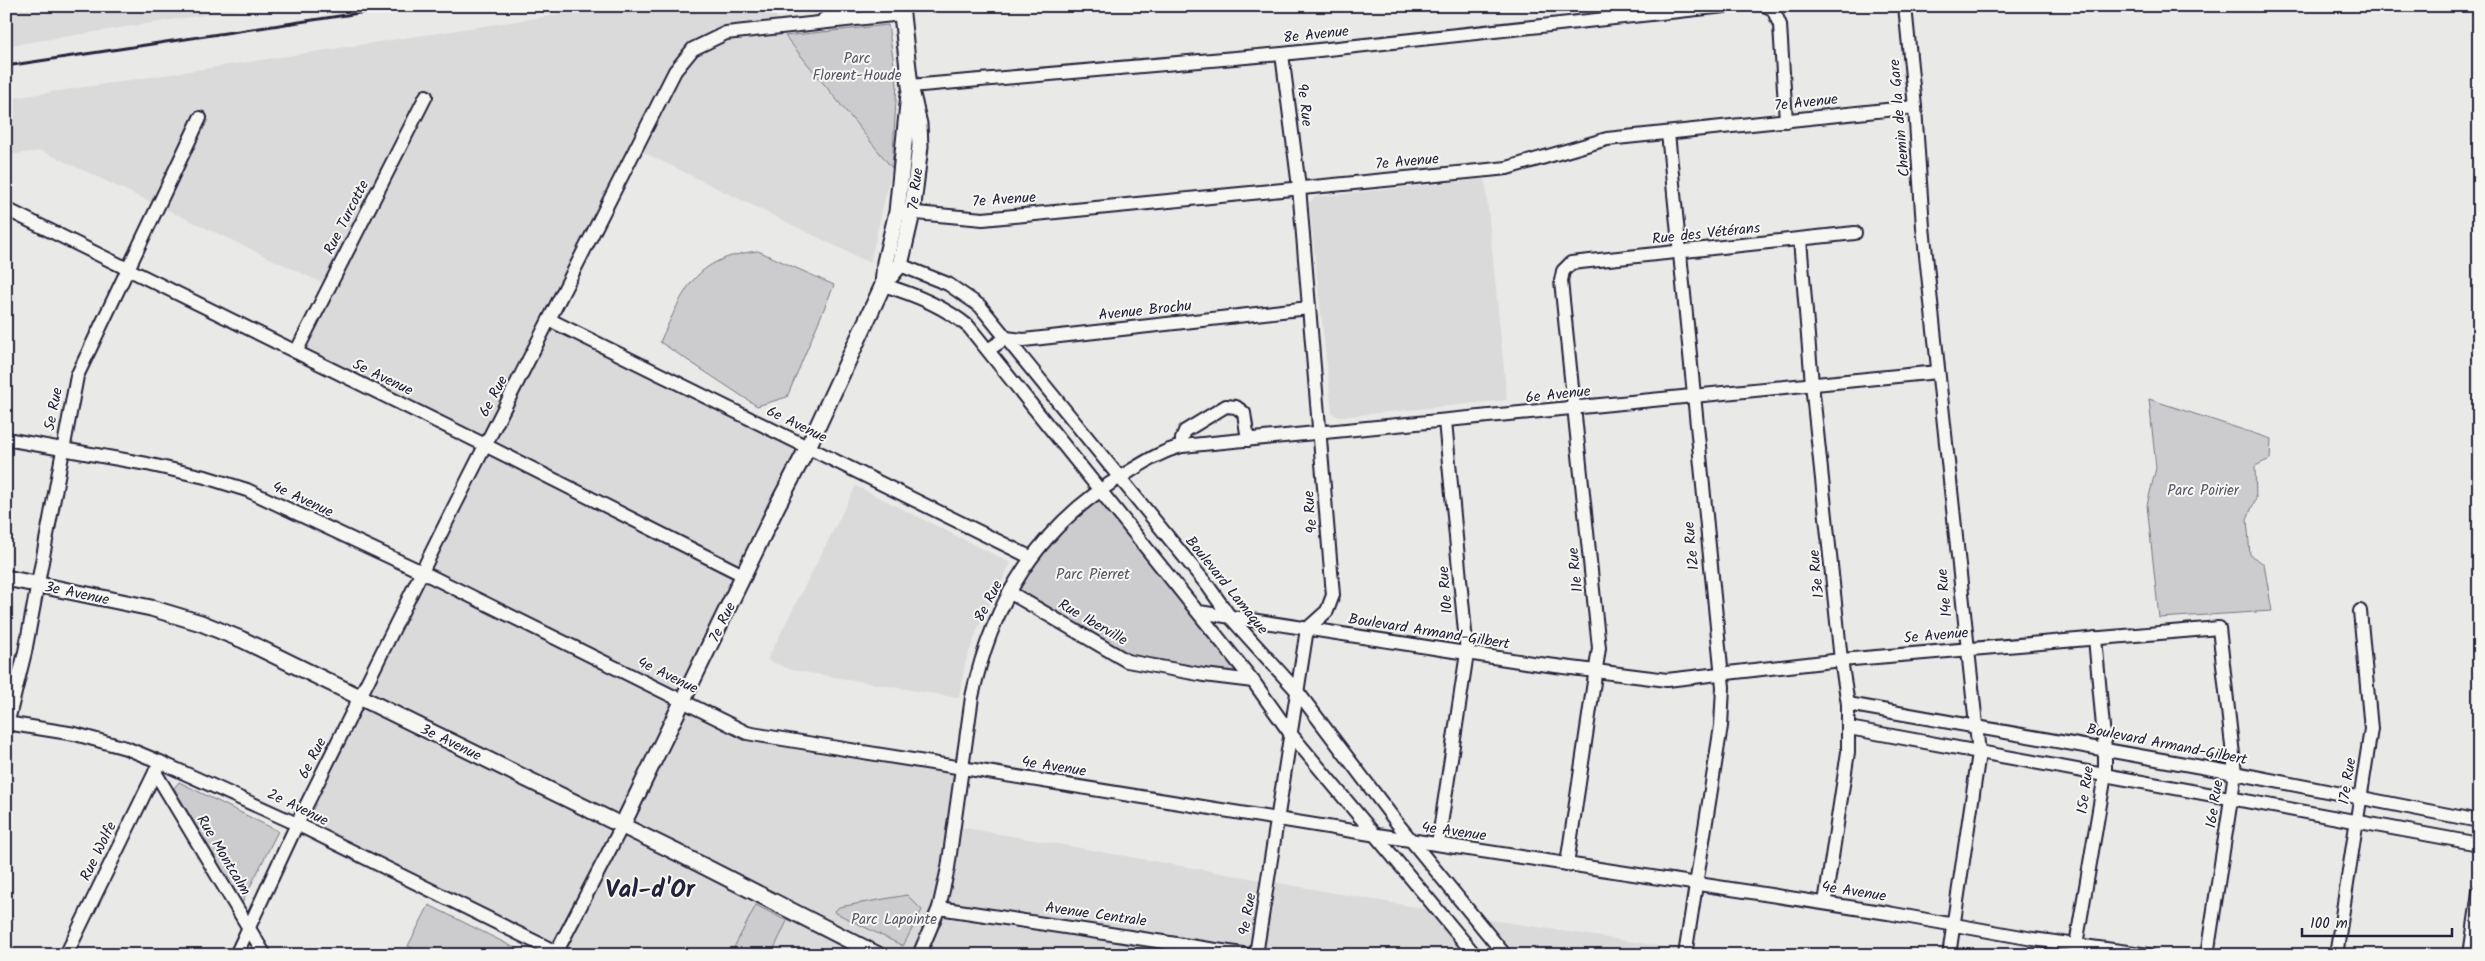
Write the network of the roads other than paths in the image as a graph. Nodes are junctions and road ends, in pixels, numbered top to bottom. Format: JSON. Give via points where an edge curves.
{"nodes":[{"id":1,"x":856,"y":6,"type":"edge"},
{"id":2,"x":1725,"y":6,"type":"edge"},
{"id":3,"x":1766,"y":6,"type":"edge"},
{"id":4,"x":1905,"y":6,"type":"edge"},
{"id":5,"x":902,"y":10,"type":"edge"},
{"id":6,"x":807,"y":24,"type":"junction"},
{"id":7,"x":1282,"y":54,"type":"junction"},
{"id":8,"x":910,"y":86,"type":"junction"},
{"id":9,"x":426,"y":96,"type":"dead end"},
{"id":10,"x":1915,"y":107,"type":"junction"},
{"id":11,"x":200,"y":118,"type":"dead end"},
{"id":12,"x":1786,"y":121,"type":"junction"},
{"id":13,"x":1668,"y":133,"type":"junction"},
{"id":14,"x":1300,"y":186,"type":"junction"},
{"id":15,"x":6,"y":209,"type":"edge"},
{"id":16,"x":905,"y":212,"type":"junction"},
{"id":17,"x":1923,"y":227,"type":"joint"},
{"id":18,"x":1855,"y":234,"type":"dead end"},
{"id":19,"x":1800,"y":240,"type":"junction"},
{"id":20,"x":1678,"y":252,"type":"junction"},
{"id":21,"x":900,"y":265,"type":"junction"},
{"id":22,"x":128,"y":268,"type":"junction"},
{"id":23,"x":1563,"y":271,"type":"joint"},
{"id":24,"x":883,"y":285,"type":"junction"},
{"id":25,"x":1309,"y":308,"type":"junction"},
{"id":26,"x":550,"y":320,"type":"junction"},
{"id":27,"x":1006,"y":338,"type":"junction"},
{"id":28,"x":988,"y":350,"type":"junction"},
{"id":29,"x":296,"y":352,"type":"junction"},
{"id":30,"x":1938,"y":372,"type":"junction"},
{"id":31,"x":1812,"y":384,"type":"junction"},
{"id":32,"x":1692,"y":396,"type":"junction"},
{"id":33,"x":1574,"y":408,"type":"junction"},
{"id":34,"x":1446,"y":421,"type":"junction"},
{"id":35,"x":1320,"y":432,"type":"junction"},
{"id":36,"x":6,"y":439,"type":"edge"},
{"id":37,"x":1248,"y":440,"type":"junction"},
{"id":38,"x":485,"y":445,"type":"junction"},
{"id":39,"x":1182,"y":446,"type":"junction"},
{"id":40,"x":808,"y":447,"type":"junction"},
{"id":41,"x":62,"y":448,"type":"junction"},
{"id":42,"x":1120,"y":477,"type":"junction"},
{"id":43,"x":1098,"y":491,"type":"junction"},
{"id":44,"x":1030,"y":557,"type":"junction"},
{"id":45,"x":422,"y":572,"type":"junction"},
{"id":46,"x":745,"y":576,"type":"junction"},
{"id":47,"x":6,"y":578,"type":"edge"},
{"id":48,"x":39,"y":585,"type":"junction"},
{"id":49,"x":1009,"y":592,"type":"junction"},
{"id":50,"x":2360,"y":611,"type":"dead end"},
{"id":51,"x":1198,"y":612,"type":"junction"},
{"id":52,"x":1230,"y":617,"type":"junction"},
{"id":53,"x":2219,"y":628,"type":"joint"},
{"id":54,"x":1307,"y":629,"type":"junction"},
{"id":55,"x":2095,"y":638,"type":"junction"},
{"id":56,"x":1966,"y":649,"type":"junction"},
{"id":57,"x":1467,"y":653,"type":"junction"},
{"id":58,"x":1841,"y":660,"type":"junction"},
{"id":59,"x":1595,"y":669,"type":"junction"},
{"id":60,"x":1722,"y":673,"type":"junction"},
{"id":61,"x":1656,"y":679,"type":"joint"},
{"id":62,"x":1253,"y":681,"type":"junction"},
{"id":63,"x":1297,"y":691,"type":"junction"},
{"id":64,"x":360,"y":698,"type":"junction"},
{"id":65,"x":683,"y":702,"type":"junction"},
{"id":66,"x":1848,"y":704,"type":"junction"},
{"id":67,"x":7,"y":725,"type":"edge"},
{"id":68,"x":1974,"y":725,"type":"junction"},
{"id":69,"x":1848,"y":728,"type":"junction"},
{"id":70,"x":1290,"y":733,"type":"junction"},
{"id":71,"x":2106,"y":749,"type":"junction"},
{"id":72,"x":1978,"y":753,"type":"junction"},
{"id":73,"x":157,"y":767,"type":"junction"},
{"id":74,"x":960,"y":767,"type":"junction"},
{"id":75,"x":2235,"y":773,"type":"junction"},
{"id":76,"x":2105,"y":775,"type":"junction"},
{"id":77,"x":2360,"y":798,"type":"junction"},
{"id":78,"x":2232,"y":799,"type":"junction"},
{"id":79,"x":1278,"y":819,"type":"junction"},
{"id":80,"x":2357,"y":821,"type":"junction"},
{"id":81,"x":2479,"y":821,"type":"edge"},
{"id":82,"x":297,"y":824,"type":"junction"},
{"id":83,"x":622,"y":826,"type":"junction"},
{"id":84,"x":1377,"y":835,"type":"junction"},
{"id":85,"x":1412,"y":841,"type":"junction"},
{"id":86,"x":1438,"y":844,"type":"junction"},
{"id":87,"x":2479,"y":844,"type":"edge"},
{"id":88,"x":1567,"y":864,"type":"junction"},
{"id":89,"x":1696,"y":883,"type":"junction"},
{"id":90,"x":2479,"y":892,"type":"edge"},
{"id":91,"x":1826,"y":903,"type":"junction"},
{"id":92,"x":939,"y":908,"type":"junction"},
{"id":93,"x":1954,"y":926,"type":"junction"},
{"id":94,"x":249,"y":929,"type":"junction"},
{"id":95,"x":2076,"y":945,"type":"junction"},
{"id":96,"x":558,"y":954,"type":"edge"},
{"id":97,"x":66,"y":955,"type":"edge"},
{"id":98,"x":236,"y":955,"type":"edge"},
{"id":99,"x":265,"y":955,"type":"edge"},
{"id":100,"x":878,"y":955,"type":"edge"},
{"id":101,"x":919,"y":955,"type":"edge"},
{"id":102,"x":1249,"y":955,"type":"edge"},
{"id":103,"x":1256,"y":955,"type":"edge"},
{"id":104,"x":1475,"y":955,"type":"edge"},
{"id":105,"x":1504,"y":955,"type":"edge"},
{"id":106,"x":1685,"y":955,"type":"edge"},
{"id":107,"x":1949,"y":955,"type":"edge"},
{"id":108,"x":2149,"y":955,"type":"edge"},
{"id":109,"x":2207,"y":955,"type":"edge"},
{"id":110,"x":2336,"y":955,"type":"edge"},
{"id":111,"x":2470,"y":955,"type":"edge"}],
"edges":[{"from":1,"to":6,"type":"street"},
{"from":2,"to":7,"type":"street","name":"8e Avenue"},
{"from":3,"to":12,"type":"street","via":[[1773,9],[1780,25]]},
{"from":4,"to":10,"type":"street","name":"Chemin de la Gare"},
{"from":5,"to":6,"type":"street","name":"6e Rue","via":[[828,24]]},
{"from":5,"to":8,"type":"main road","name":"7e Rue"},
{"from":6,"to":26,"type":"street","name":"6e Rue","via":[[726,33],[693,49],[674,71]]},
{"from":7,"to":8,"type":"street","name":"8e Avenue"},
{"from":7,"to":14,"type":"street","name":"9e Rue"},
{"from":8,"to":16,"type":"main road","name":"7e Rue","via":[[919,124],[920,146]]},
{"from":9,"to":29,"type":"street","name":"Rue Turcotte"},
{"from":10,"to":12,"type":"street","name":"7e Avenue"},
{"from":10,"to":17,"type":"street","name":"Chemin de la Gare"},
{"from":11,"to":22,"type":"street","name":"5e Rue"},
{"from":12,"to":13,"type":"street","name":"7e Avenue"},
{"from":13,"to":14,"type":"street","name":"7e Avenue","via":[[1607,139],[1507,168]]},
{"from":13,"to":20,"type":"street","name":"12e Rue"},
{"from":14,"to":16,"type":"street","name":"7e Avenue","via":[[983,219]]},
{"from":14,"to":25,"type":"street","name":"9e Rue"},
{"from":15,"to":22,"type":"street","name":"5e Avenue"},
{"from":16,"to":21,"type":"main road","name":"7e Rue"},
{"from":16,"to":24,"type":"main road","name":"7e Rue","via":[[885,262]]},
{"from":17,"to":30,"type":"street","name":"14e Rue"},
{"from":18,"to":19,"type":"street","name":"Rue des Vétérans"},
{"from":19,"to":20,"type":"street","name":"Rue des Vétérans"},
{"from":19,"to":31,"type":"street","name":"13e Rue"},
{"from":20,"to":23,"type":"street","name":"Rue des Vétérans","via":[[1571,263]]},
{"from":20,"to":32,"type":"street","name":"12e Rue"},
{"from":21,"to":24,"type":"main road","name":"7e Rue"},
{"from":21,"to":27,"type":"street","name":"Boulevard Lamaque","via":[[962,292],[980,306]]},
{"from":22,"to":29,"type":"street","name":"5e Avenue"},
{"from":22,"to":41,"type":"street","name":"5e Rue","via":[[77,376]]},
{"from":23,"to":33,"type":"street","name":"11e Rue","via":[[1561,281]]},
{"from":24,"to":28,"type":"street","via":[[936,304],[956,316]]},
{"from":24,"to":40,"type":"main road","name":"7e Rue"},
{"from":25,"to":27,"type":"street","name":"Avenue Brochu","via":[[1024,340]]},
{"from":25,"to":35,"type":"street","name":"9e Rue"},
{"from":26,"to":38,"type":"street","name":"6e Rue"},
{"from":26,"to":40,"type":"street","name":"6e Avenue"},
{"from":27,"to":28,"type":"street"},
{"from":27,"to":42,"type":"street","name":"Boulevard Lamaque"},
{"from":28,"to":43,"type":"street"},
{"from":29,"to":38,"type":"street","name":"5e Avenue"},
{"from":30,"to":31,"type":"street","name":"6e Avenue"},
{"from":30,"to":56,"type":"street","name":"14e Rue"},
{"from":31,"to":32,"type":"street","name":"6e Avenue"},
{"from":31,"to":58,"type":"street","name":"13e Rue"},
{"from":32,"to":33,"type":"street","name":"6e Avenue"},
{"from":32,"to":60,"type":"street","name":"12e Rue"},
{"from":33,"to":34,"type":"street","name":"6e Avenue"},
{"from":33,"to":59,"type":"street","name":"11e Rue","via":[[1599,648]]},
{"from":34,"to":35,"type":"street","name":"6e Avenue"},
{"from":34,"to":57,"type":"street","name":"10e Rue"},
{"from":35,"to":37,"type":"street","name":"6e Avenue"},
{"from":35,"to":54,"type":"street","name":"9e Rue","via":[[1333,594],[1328,610]]},
{"from":36,"to":41,"type":"street","name":"4e Avenue"},
{"from":37,"to":39,"type":"street","name":"6e Avenue"},
{"from":37,"to":39,"type":"street","via":[[1244,413],[1236,407],[1226,406],[1186,431]]},
{"from":38,"to":45,"type":"street","name":"6e Rue"},
{"from":38,"to":46,"type":"street","name":"5e Avenue"},
{"from":39,"to":42,"type":"street","name":"8e Rue","via":[[1167,450]]},
{"from":40,"to":44,"type":"street","name":"6e Avenue"},
{"from":40,"to":46,"type":"main road","name":"7e Rue"},
{"from":41,"to":45,"type":"street","name":"4e Avenue","via":[[196,475],[247,490]]},
{"from":41,"to":48,"type":"street","name":"5e Rue"},
{"from":42,"to":43,"type":"street","name":"8e Rue"},
{"from":42,"to":52,"type":"street","name":"Boulevard Lamaque"},
{"from":43,"to":44,"type":"street","name":"8e Rue","via":[[1067,516]]},
{"from":43,"to":51,"type":"street"},
{"from":44,"to":49,"type":"street","name":"8e Rue"},
{"from":45,"to":64,"type":"street","name":"6e Rue"},
{"from":45,"to":65,"type":"street","name":"4e Avenue"},
{"from":46,"to":65,"type":"main road","name":"7e Rue"},
{"from":47,"to":48,"type":"main road","name":"3e Avenue"},
{"from":48,"to":64,"type":"main road","name":"3e Avenue","via":[[151,608],[201,623],[243,640]]},
{"from":48,"to":67,"type":"street","name":"5e Rue"},
{"from":49,"to":62,"type":"street","name":"Rue Iberville","via":[[1127,661]]},
{"from":49,"to":74,"type":"street","name":"8e Rue","via":[[986,641]]},
{"from":50,"to":77,"type":"street","name":"17e Rue","via":[[2371,729]]},
{"from":51,"to":52,"type":"street","name":"Boulevard Armand-Gilbert"},
{"from":51,"to":62,"type":"street"},
{"from":52,"to":54,"type":"street","name":"Boulevard Armand-Gilbert"},
{"from":52,"to":63,"type":"street","name":"Boulevard Lamaque"},
{"from":53,"to":55,"type":"street","name":"5e Avenue"},
{"from":53,"to":75,"type":"street","name":"16e Rue"},
{"from":54,"to":57,"type":"street","name":"Boulevard Armand-Gilbert"},
{"from":54,"to":63,"type":"street","name":"9e Rue"},
{"from":55,"to":56,"type":"street","name":"5e Avenue"},
{"from":55,"to":71,"type":"street","name":"15e Rue"},
{"from":56,"to":58,"type":"street","name":"5e Avenue"},
{"from":56,"to":68,"type":"street","name":"14e Rue"},
{"from":57,"to":59,"type":"street","name":"Boulevard Armand-Gilbert"},
{"from":57,"to":86,"type":"street","name":"10e Rue"},
{"from":58,"to":60,"type":"street","name":"5e Avenue"},
{"from":58,"to":66,"type":"street","name":"13e Rue"},
{"from":59,"to":61,"type":"street","name":"Boulevard Armand-Gilbert"},
{"from":59,"to":88,"type":"street","name":"11e Rue"},
{"from":60,"to":61,"type":"street","name":"5e Avenue"},
{"from":60,"to":89,"type":"street","name":"12e Rue","via":[[1721,726]]},
{"from":62,"to":70,"type":"street"},
{"from":63,"to":70,"type":"street","name":"9e Rue"},
{"from":63,"to":85,"type":"street","name":"Boulevard Lamaque"},
{"from":64,"to":82,"type":"street","name":"6e Rue"},
{"from":64,"to":83,"type":"main road","name":"3e Avenue"},
{"from":65,"to":74,"type":"street","name":"4e Avenue","via":[[758,735]]},
{"from":65,"to":83,"type":"main road","name":"7e Rue"},
{"from":66,"to":68,"type":"street","name":"Boulevard Armand-Gilbert"},
{"from":66,"to":69,"type":"street","name":"13e Rue"},
{"from":67,"to":73,"type":"street","name":"2e Avenue","via":[[75,734],[126,748]]},
{"from":68,"to":71,"type":"street","name":"Boulevard Armand-Gilbert"},
{"from":68,"to":72,"type":"street","name":"14e Rue"},
{"from":69,"to":72,"type":"street"},
{"from":69,"to":91,"type":"street","name":"13e Rue","via":[[1848,752]]},
{"from":70,"to":79,"type":"street","name":"9e Rue"},
{"from":70,"to":84,"type":"street"},
{"from":71,"to":75,"type":"street","name":"Boulevard Armand-Gilbert"},
{"from":71,"to":76,"type":"street","name":"15e Rue"},
{"from":72,"to":76,"type":"street"},
{"from":72,"to":93,"type":"street","name":"14e Rue"},
{"from":73,"to":82,"type":"street","name":"2e Avenue"},
{"from":73,"to":94,"type":"street","name":"Rue Montcalm"},
{"from":73,"to":97,"type":"street","name":"Rue Wolfe"},
{"from":74,"to":79,"type":"street","name":"4e Avenue"},
{"from":74,"to":92,"type":"street","name":"8e Rue","via":[[948,868]]},
{"from":75,"to":77,"type":"street","name":"Boulevard Armand-Gilbert"},
{"from":75,"to":78,"type":"street","name":"16e Rue"},
{"from":76,"to":78,"type":"street"},
{"from":76,"to":95,"type":"street","name":"15e Rue"},
{"from":77,"to":80,"type":"street","name":"17e Rue"},
{"from":77,"to":81,"type":"street","name":"Boulevard Armand-Gilbert"},
{"from":78,"to":80,"type":"street"},
{"from":78,"to":109,"type":"street","name":"16e Rue"},
{"from":79,"to":84,"type":"street","name":"4e Avenue"},
{"from":79,"to":103,"type":"street","name":"9e Rue"},
{"from":80,"to":87,"type":"street"},
{"from":80,"to":110,"type":"street","name":"17e Rue"},
{"from":82,"to":94,"type":"street","name":"6e Rue"},
{"from":82,"to":96,"type":"street","name":"2e Avenue"},
{"from":83,"to":96,"type":"street","name":"7e Rue"},
{"from":83,"to":100,"type":"main road","name":"3e Avenue"},
{"from":84,"to":85,"type":"street","name":"4e Avenue"},
{"from":84,"to":104,"type":"street"},
{"from":85,"to":86,"type":"street","name":"4e Avenue"},
{"from":85,"to":105,"type":"street","name":"Boulevard Lamaque"},
{"from":86,"to":88,"type":"street","name":"4e Avenue"},
{"from":88,"to":89,"type":"street","name":"4e Avenue"},
{"from":89,"to":91,"type":"street","name":"4e Avenue"},
{"from":89,"to":106,"type":"street","name":"12e Rue"},
{"from":90,"to":111,"type":"street"},
{"from":91,"to":93,"type":"street","name":"4e Avenue"},
{"from":92,"to":101,"type":"street","name":"8e Rue"},
{"from":92,"to":102,"type":"street","name":"Avenue Centrale"},
{"from":93,"to":95,"type":"street","name":"4e Avenue"},
{"from":93,"to":107,"type":"street","name":"14e Rue"},
{"from":94,"to":98,"type":"street","name":"6e Rue"},
{"from":94,"to":99,"type":"street","name":"Rue Montcalm"},
{"from":95,"to":108,"type":"street","name":"4e Avenue"}]}
